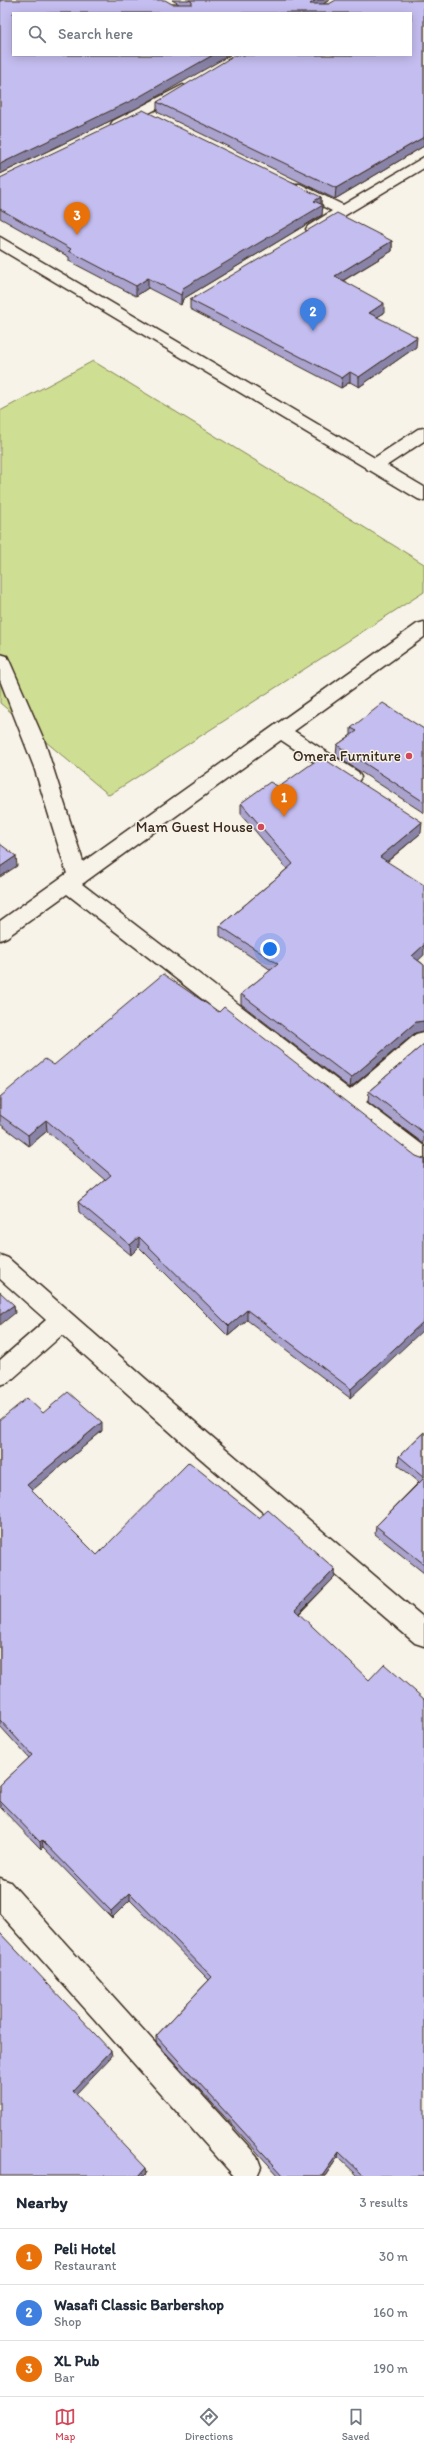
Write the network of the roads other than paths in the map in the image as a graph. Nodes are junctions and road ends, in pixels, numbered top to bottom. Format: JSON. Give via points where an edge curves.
{"nodes":[{"id":1,"x":197,"y":81,"type":"edge"},
{"id":2,"x":143,"y":112,"type":"junction"},
{"id":3,"x":158,"y":119,"type":"edge"},
{"id":4,"x":108,"y":129,"type":"edge"},
{"id":5,"x":424,"y":162,"type":"edge"},
{"id":6,"x":279,"y":179,"type":"edge"},
{"id":7,"x":344,"y":211,"type":"junction"},
{"id":8,"x":303,"y":235,"type":"edge"},
{"id":9,"x":0,"y":242,"type":"edge"},
{"id":10,"x":424,"y":433,"type":"edge"},
{"id":11,"x":374,"y":466,"type":"junction"},
{"id":12,"x":424,"y":495,"type":"edge"},
{"id":13,"x":424,"y":628,"type":"edge"},
{"id":14,"x":0,"y":660,"type":"edge"},
{"id":15,"x":282,"y":731,"type":"junction"},
{"id":16,"x":366,"y":786,"type":"edge"},
{"id":17,"x":73,"y":881,"type":"junction"},
{"id":18,"x":0,"y":932,"type":"edge"},
{"id":19,"x":424,"y":1040,"type":"edge"},
{"id":20,"x":351,"y":1102,"type":"junction"},
{"id":21,"x":424,"y":1159,"type":"edge"},
{"id":22,"x":0,"y":1265,"type":"edge"},
{"id":23,"x":63,"y":1320,"type":"junction"},
{"id":24,"x":0,"y":1375,"type":"edge"},
{"id":25,"x":424,"y":1634,"type":"edge"},
{"id":26,"x":0,"y":1892,"type":"edge"},
{"id":27,"x":246,"y":2167,"type":"dead end"}],
"edges":[{"from":1,"to":2,"type":"street"},
{"from":2,"to":3,"type":"street"},
{"from":2,"to":4,"type":"street"},
{"from":5,"to":7,"type":"street"},
{"from":6,"to":7,"type":"street"},
{"from":7,"to":8,"type":"street"},
{"from":9,"to":11,"type":"street"},
{"from":10,"to":11,"type":"street"},
{"from":11,"to":12,"type":"street"},
{"from":13,"to":15,"type":"street"},
{"from":14,"to":17,"type":"street","via":[[18,697],[48,774]]},
{"from":15,"to":16,"type":"street"},
{"from":15,"to":17,"type":"street"},
{"from":17,"to":18,"type":"street"},
{"from":17,"to":20,"type":"street"},
{"from":19,"to":20,"type":"street"},
{"from":20,"to":21,"type":"street"},
{"from":22,"to":23,"type":"street"},
{"from":23,"to":24,"type":"street"},
{"from":23,"to":25,"type":"street"},
{"from":26,"to":27,"type":"street"}]}
